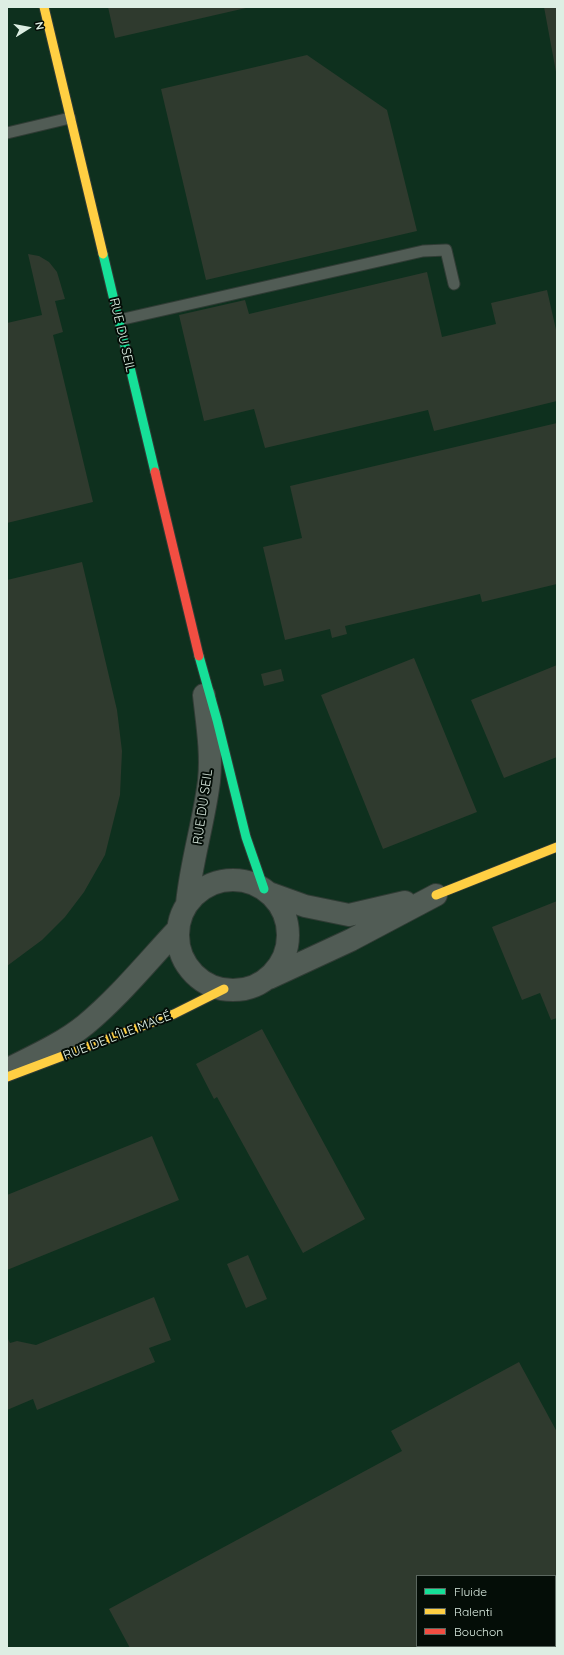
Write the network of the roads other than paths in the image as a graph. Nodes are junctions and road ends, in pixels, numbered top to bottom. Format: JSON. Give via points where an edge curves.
{"nodes":[{"id":1,"x":44,"y":7,"type":"edge"},
{"id":2,"x":70,"y":118,"type":"junction"},
{"id":3,"x":7,"y":133,"type":"edge"},
{"id":4,"x":454,"y":284,"type":"dead end"},
{"id":5,"x":118,"y":320,"type":"junction"},
{"id":6,"x":200,"y":662,"type":"junction"},
{"id":7,"x":557,"y":847,"type":"edge"},
{"id":8,"x":266,"y":891,"type":"junction"},
{"id":9,"x":436,"y":895,"type":"junction"},
{"id":10,"x":187,"y":904,"type":"junction"},
{"id":11,"x":178,"y":928,"type":"junction"},
{"id":12,"x":262,"y":982,"type":"junction"},
{"id":13,"x":224,"y":989,"type":"junction"},
{"id":14,"x":7,"y":1069,"type":"edge"},
{"id":15,"x":7,"y":1076,"type":"edge"}],
"edges":[{"from":1,"to":2,"type":"street","name":"RUE DU SEIL"},
{"from":2,"to":3,"type":"lane"},
{"from":2,"to":5,"type":"street","name":"RUE DU SEIL"},
{"from":4,"to":5,"type":"lane","via":[[446,250],[423,251]]},
{"from":5,"to":6,"type":"street","name":"RUE DU SEIL"},
{"from":6,"to":8,"type":"street","name":"RUE DU SEIL","via":[[218,720],[246,837]]},
{"from":6,"to":10,"type":"street","name":"RUE DU SEIL","via":[[209,749],[209,780]]},
{"from":7,"to":9,"type":"street"},
{"from":8,"to":9,"type":"street","via":[[305,906],[349,915]]},
{"from":8,"to":10,"type":"street","via":[[248,882],[224,880],[202,889]]},
{"from":8,"to":12,"type":"street","via":[[284,913],[288,942],[279,965]]},
{"from":9,"to":12,"type":"street"},
{"from":10,"to":11,"type":"street"},
{"from":11,"to":13,"type":"street","via":[[181,952],[190,968],[205,982]]},
{"from":11,"to":14,"type":"street","name":"RUE DE L'ÎLE MACÉ","via":[[84,1026],[44,1051]]},
{"from":12,"to":13,"type":"street","via":[[243,989]]},
{"from":13,"to":15,"type":"street","name":"RUE DE L'ÎLE MACÉ","via":[[174,1014]]}]}
